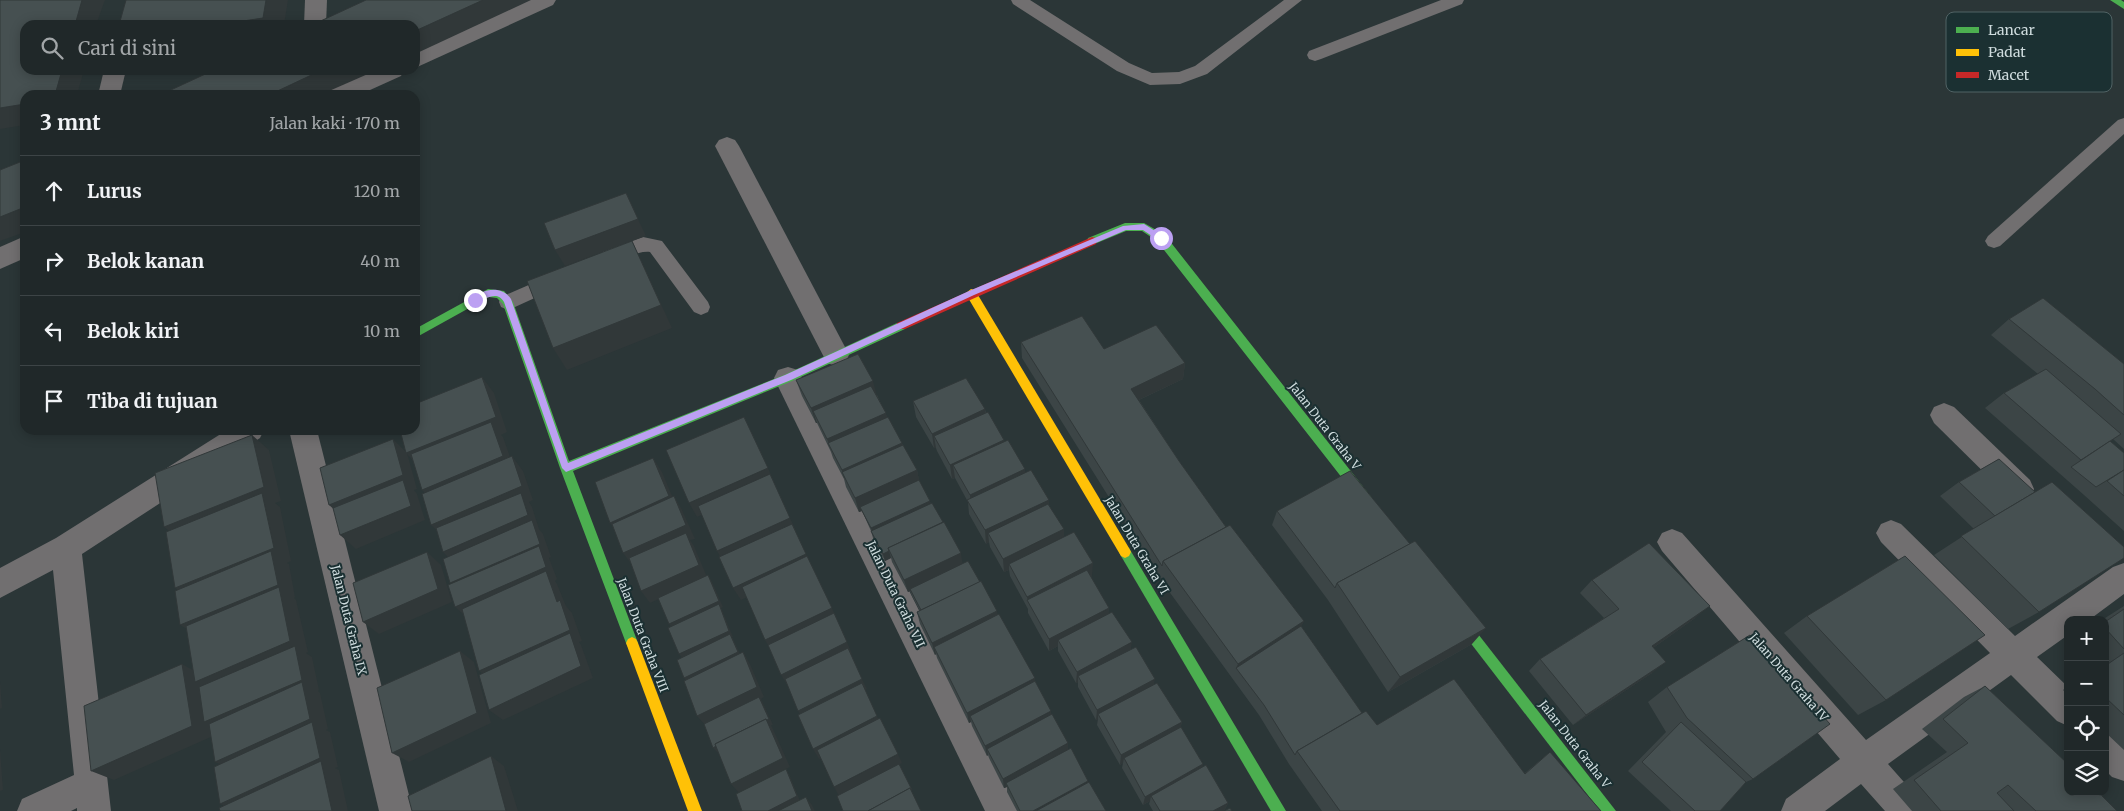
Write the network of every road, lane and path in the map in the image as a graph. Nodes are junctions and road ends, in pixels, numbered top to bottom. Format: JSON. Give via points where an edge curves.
{"nodes":[{"id":1,"x":316,"y":0,"type":"edge"},
{"id":2,"x":545,"y":0,"type":"edge"},
{"id":3,"x":1019,"y":0,"type":"edge"},
{"id":4,"x":1294,"y":0,"type":"edge"},
{"id":5,"x":1456,"y":0,"type":"edge"},
{"id":6,"x":2114,"y":0,"type":"edge"},
{"id":7,"x":2124,"y":6,"type":"edge"},
{"id":8,"x":315,"y":20,"type":"edge"},
{"id":9,"x":1315,"y":56,"type":"dead end"},
{"id":10,"x":420,"y":58,"type":"edge"},
{"id":11,"x":114,"y":75,"type":"edge"},
{"id":12,"x":382,"y":75,"type":"edge"},
{"id":13,"x":110,"y":90,"type":"edge"},
{"id":14,"x":350,"y":90,"type":"edge"},
{"id":15,"x":2124,"y":124,"type":"edge"},
{"id":16,"x":727,"y":146,"type":"dead end"},
{"id":17,"x":1994,"y":241,"type":"dead end"},
{"id":18,"x":20,"y":248,"type":"edge"},
{"id":19,"x":0,"y":258,"type":"edge"},
{"id":20,"x":594,"y":263,"type":"edge"},
{"id":21,"x":568,"y":274,"type":"edge"},
{"id":22,"x":971,"y":293,"type":"junction"},
{"id":23,"x":508,"y":302,"type":"junction"},
{"id":24,"x":701,"y":307,"type":"dead end"},
{"id":25,"x":420,"y":331,"type":"edge"},
{"id":26,"x":836,"y":356,"type":"junction"},
{"id":27,"x":788,"y":378,"type":"junction"},
{"id":28,"x":1944,"y":415,"type":"dead end"},
{"id":29,"x":242,"y":435,"type":"edge"},
{"id":30,"x":303,"y":435,"type":"edge"},
{"id":31,"x":566,"y":468,"type":"junction"},
{"id":32,"x":2041,"y":508,"type":"edge"},
{"id":33,"x":1376,"y":513,"type":"edge"},
{"id":34,"x":1891,"y":533,"type":"dead end"},
{"id":35,"x":1672,"y":542,"type":"dead end"},
{"id":36,"x":66,"y":548,"type":"junction"},
{"id":37,"x":2115,"y":577,"type":"edge"},
{"id":38,"x":0,"y":584,"type":"edge"},
{"id":39,"x":1444,"y":599,"type":"edge"},
{"id":40,"x":2012,"y":656,"type":"junction"},
{"id":41,"x":2064,"y":706,"type":"edge"},
{"id":42,"x":2109,"y":751,"type":"edge"},
{"id":43,"x":1863,"y":762,"type":"junction"},
{"id":44,"x":2124,"y":765,"type":"edge"},
{"id":45,"x":93,"y":798,"type":"edge"},
{"id":46,"x":34,"y":811,"type":"edge"},
{"id":47,"x":396,"y":811,"type":"edge"},
{"id":48,"x":695,"y":811,"type":"edge"},
{"id":49,"x":1003,"y":811,"type":"edge"},
{"id":50,"x":1279,"y":811,"type":"edge"},
{"id":51,"x":1610,"y":811,"type":"edge"},
{"id":52,"x":1798,"y":811,"type":"edge"},
{"id":53,"x":1907,"y":811,"type":"edge"}],
"edges":[{"from":1,"to":8,"type":"street"},
{"from":2,"to":10,"type":"street"},
{"from":3,"to":4,"type":"lane","via":[[1122,67],[1150,79],[1180,78],[1201,70]]},
{"from":5,"to":9,"type":"lane"},
{"from":6,"to":7,"type":"street"},
{"from":11,"to":13,"type":"street"},
{"from":12,"to":14,"type":"street"},
{"from":15,"to":17,"type":"lane"},
{"from":16,"to":26,"type":"street"},
{"from":18,"to":19,"type":"street"},
{"from":20,"to":24,"type":"lane","via":[[643,244],[656,246]]},
{"from":21,"to":23,"type":"lane"},
{"from":22,"to":26,"type":"street"},
{"from":22,"to":33,"type":"street","name":"Jalan Duta Graha V","via":[[1125,228],[1144,227],[1161,238]]},
{"from":22,"to":50,"type":"street","name":"Jalan Duta Graha VI"},
{"from":23,"to":25,"type":"street","via":[[497,292],[488,294]]},
{"from":23,"to":31,"type":"street","name":"Jalan Duta Graha VIII"},
{"from":26,"to":27,"type":"street"},
{"from":27,"to":31,"type":"street"},
{"from":27,"to":49,"type":"street","name":"Jalan Duta Graha VII"},
{"from":28,"to":32,"type":"street"},
{"from":29,"to":36,"type":"street"},
{"from":30,"to":47,"type":"street","name":"Jalan Duta Graha IX"},
{"from":31,"to":48,"type":"street","name":"Jalan Duta Graha VIII"},
{"from":34,"to":40,"type":"street"},
{"from":35,"to":43,"type":"street","name":"Jalan Duta Graha IV"},
{"from":36,"to":38,"type":"street"},
{"from":36,"to":45,"type":"street"},
{"from":37,"to":40,"type":"street"},
{"from":39,"to":51,"type":"street","name":"Jalan Duta Graha V"},
{"from":40,"to":41,"type":"street"},
{"from":40,"to":43,"type":"street"},
{"from":42,"to":44,"type":"street"},
{"from":43,"to":52,"type":"street"},
{"from":43,"to":53,"type":"street","name":"Jalan Duta Graha IV"},
{"from":45,"to":46,"type":"street"}]}
